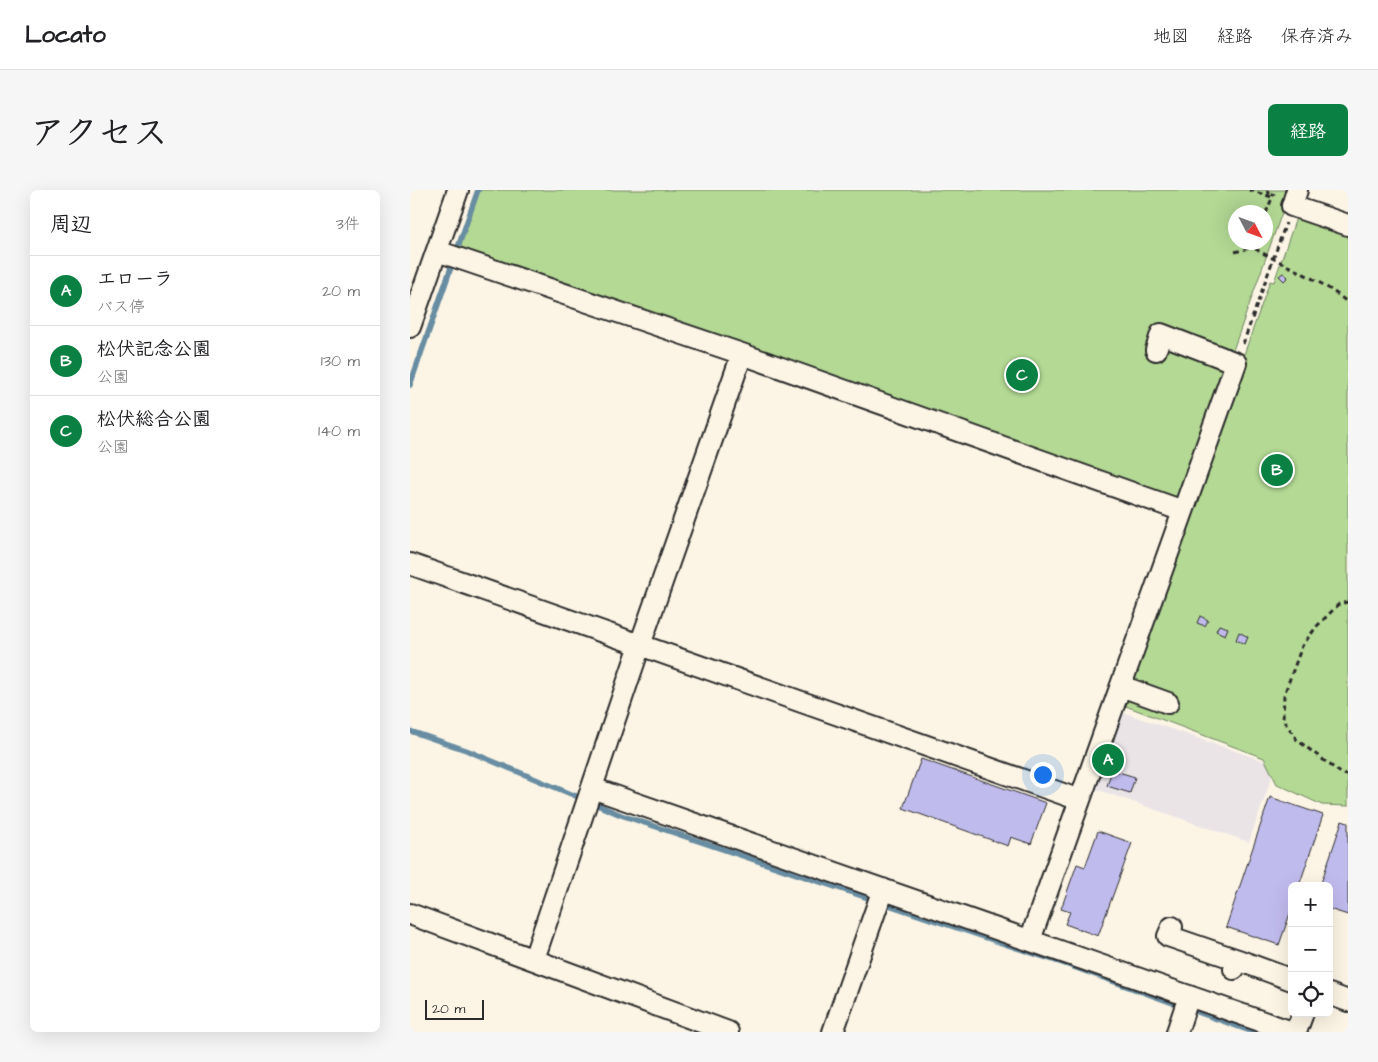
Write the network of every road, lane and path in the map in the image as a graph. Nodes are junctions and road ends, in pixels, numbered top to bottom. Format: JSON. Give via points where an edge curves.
{"nodes":[{"id":1,"x":458,"y":190,"type":"edge"},
{"id":2,"x":1248,"y":190,"type":"edge"},
{"id":3,"x":1266,"y":190,"type":"edge"},
{"id":4,"x":1275,"y":190,"type":"edge"},
{"id":5,"x":1272,"y":197,"type":"junction"},
{"id":6,"x":1295,"y":198,"type":"edge"},
{"id":7,"x":1269,"y":205,"type":"edge"},
{"id":8,"x":1348,"y":226,"type":"edge"},
{"id":9,"x":1242,"y":250,"type":"edge"},
{"id":10,"x":1257,"y":250,"type":"edge"},
{"id":11,"x":437,"y":251,"type":"junction"},
{"id":12,"x":1235,"y":252,"type":"dead end"},
{"id":13,"x":1273,"y":259,"type":"junction"},
{"id":14,"x":1348,"y":302,"type":"edge"},
{"id":15,"x":410,"y":326,"type":"edge"},
{"id":16,"x":1156,"y":350,"type":"dead end"},
{"id":17,"x":742,"y":354,"type":"junction"},
{"id":18,"x":1236,"y":363,"type":"junction"},
{"id":19,"x":1183,"y":511,"type":"junction"},
{"id":20,"x":410,"y":564,"type":"edge"},
{"id":21,"x":1348,"y":602,"type":"edge"},
{"id":22,"x":640,"y":645,"type":"junction"},
{"id":23,"x":1121,"y":686,"type":"junction"},
{"id":24,"x":1168,"y":703,"type":"dead end"},
{"id":25,"x":1348,"y":776,"type":"edge"},
{"id":26,"x":592,"y":788,"type":"junction"},
{"id":27,"x":1080,"y":800,"type":"junction"},
{"id":28,"x":883,"y":889,"type":"junction"},
{"id":29,"x":410,"y":914,"type":"edge"},
{"id":30,"x":1172,"y":928,"type":"dead end"},
{"id":31,"x":1030,"y":940,"type":"junction"},
{"id":32,"x":534,"y":959,"type":"junction"},
{"id":33,"x":1288,"y":979,"type":"edge"},
{"id":34,"x":1333,"y":995,"type":"edge"},
{"id":35,"x":1190,"y":996,"type":"junction"},
{"id":36,"x":1348,"y":1001,"type":"edge"},
{"id":37,"x":1301,"y":1017,"type":"edge"},
{"id":38,"x":728,"y":1032,"type":"edge"},
{"id":39,"x":832,"y":1032,"type":"edge"},
{"id":40,"x":1177,"y":1032,"type":"edge"},
{"id":41,"x":1294,"y":1032,"type":"edge"}],
"edges":[{"from":1,"to":11,"type":"street"},
{"from":2,"to":5,"type":"path"},
{"from":3,"to":5,"type":"path"},
{"from":4,"to":5,"type":"path"},
{"from":5,"to":7,"type":"path"},
{"from":6,"to":8,"type":"street"},
{"from":6,"to":13,"type":"path"},
{"from":9,"to":12,"type":"path"},
{"from":10,"to":13,"type":"path"},
{"from":11,"to":15,"type":"street"},
{"from":11,"to":17,"type":"street"},
{"from":13,"to":14,"type":"path","via":[[1316,279]]},
{"from":13,"to":18,"type":"path"},
{"from":16,"to":18,"type":"street","via":[[1162,334]]},
{"from":17,"to":19,"type":"street"},
{"from":17,"to":22,"type":"street"},
{"from":18,"to":19,"type":"street"},
{"from":19,"to":23,"type":"street"},
{"from":20,"to":22,"type":"street"},
{"from":21,"to":25,"type":"path","via":[[1339,604],[1302,646],[1284,695],[1283,719],[1297,740]]},
{"from":22,"to":26,"type":"street"},
{"from":22,"to":27,"type":"street"},
{"from":23,"to":24,"type":"street"},
{"from":23,"to":27,"type":"street","via":[[1107,738]]},
{"from":26,"to":28,"type":"street"},
{"from":26,"to":32,"type":"street"},
{"from":27,"to":31,"type":"street"},
{"from":28,"to":31,"type":"street"},
{"from":28,"to":39,"type":"street"},
{"from":29,"to":32,"type":"street"},
{"from":30,"to":33,"type":"street","via":[[1168,936],[1236,964]]},
{"from":31,"to":35,"type":"street"},
{"from":32,"to":38,"type":"street"},
{"from":34,"to":36,"type":"street"},
{"from":35,"to":40,"type":"street"},
{"from":35,"to":41,"type":"street"},
{"from":37,"to":41,"type":"street"}]}
